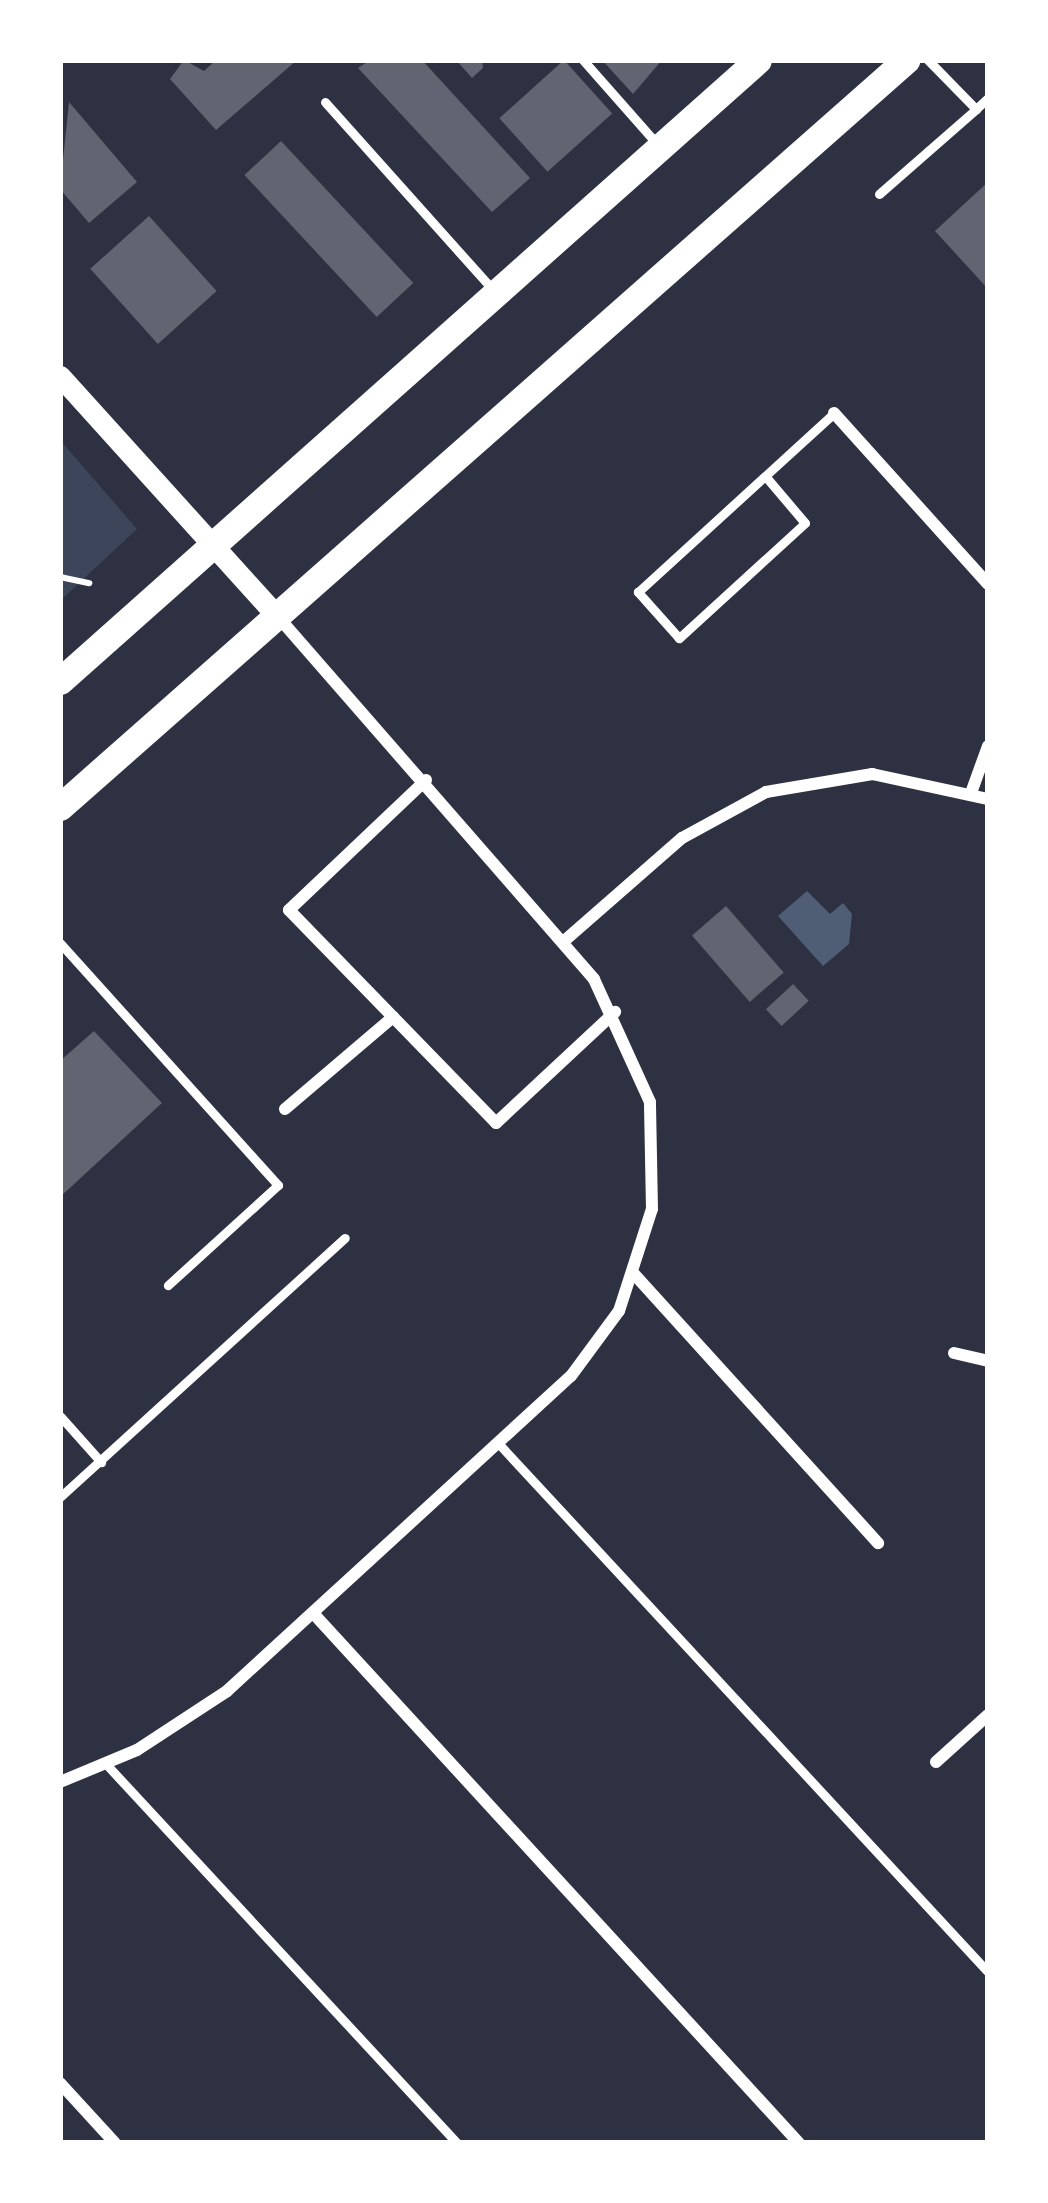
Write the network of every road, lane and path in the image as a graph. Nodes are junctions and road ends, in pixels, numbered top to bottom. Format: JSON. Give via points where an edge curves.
{"nodes":[{"id":1,"x":583,"y":60,"type":"edge"},
{"id":2,"x":758,"y":60,"type":"edge"},
{"id":3,"x":906,"y":60,"type":"edge"},
{"id":4,"x":928,"y":60,"type":"edge"},
{"id":5,"x":988,"y":98,"type":"edge"},
{"id":6,"x":325,"y":102,"type":"dead end"},
{"id":7,"x":976,"y":109,"type":"junction"},
{"id":8,"x":661,"y":148,"type":"junction"},
{"id":9,"x":879,"y":194,"type":"dead end"},
{"id":10,"x":498,"y":296,"type":"junction"},
{"id":11,"x":60,"y":376,"type":"edge"},
{"id":12,"x":834,"y":413,"type":"joint"},
{"id":13,"x":766,"y":477,"type":"junction"},
{"id":14,"x":216,"y":549,"type":"junction"},
{"id":15,"x":60,"y":577,"type":"edge"},
{"id":16,"x":89,"y":583,"type":"dead end"},
{"id":17,"x":988,"y":584,"type":"edge"},
{"id":18,"x":278,"y":617,"type":"junction"},
{"id":19,"x":60,"y":682,"type":"edge"},
{"id":20,"x":988,"y":746,"type":"edge"},
{"id":21,"x":426,"y":780,"type":"junction"},
{"id":22,"x":971,"y":794,"type":"junction"},
{"id":23,"x":988,"y":799,"type":"edge"},
{"id":24,"x":60,"y":807,"type":"edge"},
{"id":25,"x":563,"y":942,"type":"junction"},
{"id":26,"x":60,"y":943,"type":"edge"},
{"id":27,"x":615,"y":1012,"type":"junction"},
{"id":28,"x":393,"y":1017,"type":"junction"},
{"id":29,"x":285,"y":1109,"type":"dead end"},
{"id":30,"x":345,"y":1238,"type":"dead end"},
{"id":31,"x":634,"y":1275,"type":"junction"},
{"id":32,"x":168,"y":1285,"type":"dead end"},
{"id":33,"x":954,"y":1353,"type":"dead end"},
{"id":34,"x":988,"y":1361,"type":"edge"},
{"id":35,"x":60,"y":1416,"type":"edge"},
{"id":36,"x":498,"y":1443,"type":"junction"},
{"id":37,"x":101,"y":1462,"type":"junction"},
{"id":38,"x":60,"y":1497,"type":"edge"},
{"id":39,"x":878,"y":1543,"type":"dead end"},
{"id":40,"x":313,"y":1613,"type":"junction"},
{"id":41,"x":988,"y":1715,"type":"edge"},
{"id":42,"x":936,"y":1762,"type":"dead end"},
{"id":43,"x":106,"y":1764,"type":"junction"},
{"id":44,"x":60,"y":1782,"type":"edge"},
{"id":45,"x":988,"y":1972,"type":"edge"},
{"id":46,"x":60,"y":2083,"type":"edge"},
{"id":47,"x":115,"y":2143,"type":"edge"},
{"id":48,"x":457,"y":2143,"type":"edge"},
{"id":49,"x":800,"y":2143,"type":"edge"}],
"edges":[{"from":1,"to":8,"type":"lane"},
{"from":2,"to":8,"type":"main road"},
{"from":3,"to":18,"type":"main road"},
{"from":4,"to":7,"type":"lane"},
{"from":5,"to":7,"type":"lane"},
{"from":6,"to":10,"type":"lane"},
{"from":7,"to":9,"type":"lane"},
{"from":8,"to":10,"type":"main road"},
{"from":10,"to":14,"type":"main road"},
{"from":11,"to":14,"type":"street"},
{"from":12,"to":13,"type":"lane"},
{"from":12,"to":17,"type":"street"},
{"from":13,"to":13,"type":"lane","via":[[638,592],[679,638],[806,523]]},
{"from":14,"to":18,"type":"street"},
{"from":14,"to":19,"type":"main road"},
{"from":15,"to":16,"type":"path"},
{"from":18,"to":21,"type":"street"},
{"from":18,"to":24,"type":"main road"},
{"from":20,"to":22,"type":"street"},
{"from":21,"to":25,"type":"street"},
{"from":21,"to":28,"type":"street","via":[[290,910]]},
{"from":22,"to":23,"type":"street"},
{"from":22,"to":25,"type":"street","via":[[872,774],[766,792],[682,838]]},
{"from":25,"to":27,"type":"street"},
{"from":26,"to":32,"type":"lane","via":[[278,1185]]},
{"from":27,"to":28,"type":"street","via":[[496,1124]]},
{"from":27,"to":31,"type":"street","via":[[643,1076],[656,1156]]},
{"from":28,"to":29,"type":"street"},
{"from":30,"to":37,"type":"lane"},
{"from":31,"to":36,"type":"street","via":[[589,1356]]},
{"from":31,"to":39,"type":"street"},
{"from":33,"to":34,"type":"street"},
{"from":35,"to":37,"type":"lane"},
{"from":36,"to":40,"type":"street"},
{"from":36,"to":45,"type":"lane"},
{"from":37,"to":38,"type":"lane"},
{"from":40,"to":43,"type":"street","via":[[184,1723]]},
{"from":40,"to":49,"type":"street"},
{"from":41,"to":42,"type":"street"},
{"from":43,"to":44,"type":"street"},
{"from":43,"to":48,"type":"lane"},
{"from":46,"to":47,"type":"street"}]}
